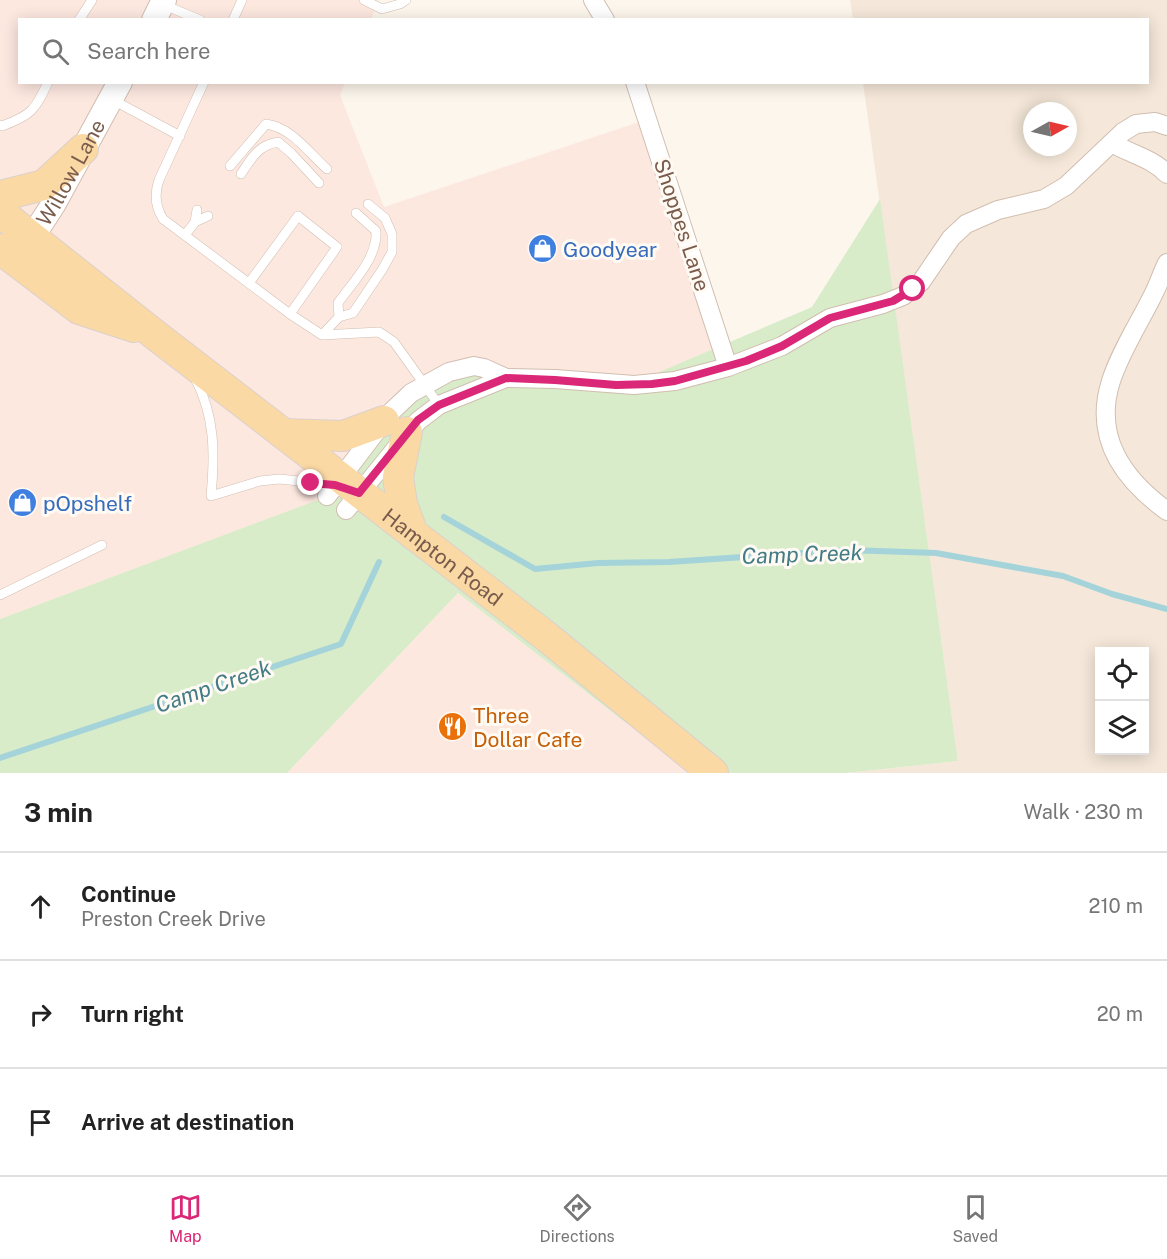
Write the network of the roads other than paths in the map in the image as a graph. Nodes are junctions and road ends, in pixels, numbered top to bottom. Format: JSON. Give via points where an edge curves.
{"nodes":[{"id":1,"x":91,"y":0,"type":"edge"},
{"id":2,"x":242,"y":0,"type":"edge"},
{"id":3,"x":364,"y":0,"type":"edge"},
{"id":4,"x":406,"y":0,"type":"edge"},
{"id":5,"x":593,"y":0,"type":"edge"},
{"id":6,"x":159,"y":6,"type":"edge"},
{"id":7,"x":80,"y":18,"type":"edge"},
{"id":8,"x":194,"y":18,"type":"edge"},
{"id":9,"x":234,"y":18,"type":"edge"},
{"id":10,"x":604,"y":18,"type":"edge"},
{"id":11,"x":47,"y":84,"type":"edge"},
{"id":12,"x":203,"y":84,"type":"edge"},
{"id":13,"x":636,"y":84,"type":"edge"},
{"id":14,"x":115,"y":91,"type":"edge"},
{"id":15,"x":0,"y":125,"type":"edge"},
{"id":16,"x":1167,"y":126,"type":"edge"},
{"id":17,"x":180,"y":136,"type":"junction"},
{"id":18,"x":1112,"y":143,"type":"junction"},
{"id":19,"x":83,"y":149,"type":"junction"},
{"id":20,"x":231,"y":166,"type":"dead end"},
{"id":21,"x":327,"y":170,"type":"dead end"},
{"id":22,"x":241,"y":174,"type":"dead end"},
{"id":23,"x":1167,"y":174,"type":"edge"},
{"id":24,"x":318,"y":183,"type":"dead end"},
{"id":25,"x":0,"y":196,"type":"edge"},
{"id":26,"x":368,"y":204,"type":"dead end"},
{"id":27,"x":198,"y":210,"type":"dead end"},
{"id":28,"x":0,"y":212,"type":"edge"},
{"id":29,"x":356,"y":213,"type":"dead end"},
{"id":30,"x":208,"y":216,"type":"dead end"},
{"id":31,"x":195,"y":222,"type":"junction"},
{"id":32,"x":185,"y":235,"type":"junction"},
{"id":33,"x":12,"y":254,"type":"edge"},
{"id":34,"x":1167,"y":263,"type":"edge"},
{"id":35,"x":249,"y":283,"type":"junction"},
{"id":36,"x":290,"y":314,"type":"junction"},
{"id":37,"x":339,"y":317,"type":"junction"},
{"id":38,"x":154,"y":334,"type":"junction"},
{"id":39,"x":322,"y":335,"type":"junction"},
{"id":40,"x":182,"y":355,"type":"junction"},
{"id":41,"x":728,"y":367,"type":"junction"},
{"id":42,"x":506,"y":378,"type":"junction"},
{"id":43,"x":425,"y":384,"type":"junction"},
{"id":44,"x":439,"y":405,"type":"junction"},
{"id":45,"x":396,"y":427,"type":"junction"},
{"id":46,"x":284,"y":434,"type":"junction"},
{"id":47,"x":342,"y":493,"type":"junction"},
{"id":48,"x":1167,"y":511,"type":"edge"},
{"id":49,"x":413,"y":534,"type":"junction"},
{"id":50,"x":102,"y":545,"type":"dead end"},
{"id":51,"x":0,"y":595,"type":"edge"},
{"id":52,"x":712,"y":773,"type":"edge"}],
"edges":[{"from":1,"to":7,"type":"lane"},
{"from":2,"to":9,"type":"lane"},
{"from":3,"to":4,"type":"lane","via":[[382,9]]},
{"from":5,"to":10,"type":"street"},
{"from":6,"to":8,"type":"lane"},
{"from":11,"to":15,"type":"lane","via":[[35,109],[19,120]]},
{"from":12,"to":17,"type":"lane"},
{"from":13,"to":41,"type":"street","name":"Shoppes Lane"},
{"from":14,"to":17,"type":"lane"},
{"from":14,"to":19,"type":"street","name":"Willow Lane"},
{"from":16,"to":18,"type":"street","via":[[1155,122],[1136,124]]},
{"from":17,"to":32,"type":"lane","via":[[159,180],[156,204],[163,219]]},
{"from":18,"to":23,"type":"street","via":[[1148,159]]},
{"from":18,"to":41,"type":"street","via":[[1066,186],[1044,199],[988,213],[966,224],[951,238],[921,282],[903,296],[830,318],[782,346]]},
{"from":19,"to":25,"type":"main road","via":[[44,185]]},
{"from":19,"to":33,"type":"street","name":"Willow Lane","via":[[53,205]]},
{"from":20,"to":21,"type":"lane","via":[[266,124],[287,131]]},
{"from":22,"to":24,"type":"lane","via":[[258,149],[278,142]]},
{"from":26,"to":37,"type":"lane","via":[[385,218],[392,234],[392,252],[353,313]]},
{"from":27,"to":31,"type":"lane"},
{"from":28,"to":33,"type":"main road","name":"Hampton Road"},
{"from":29,"to":37,"type":"lane","via":[[376,231],[377,242],[338,303]]},
{"from":30,"to":31,"type":"lane"},
{"from":31,"to":32,"type":"lane"},
{"from":32,"to":35,"type":"lane"},
{"from":33,"to":38,"type":"main road","name":"Hampton Road"},
{"from":33,"to":38,"type":"main road","name":"Hampton Road","via":[[79,309]]},
{"from":34,"to":48,"type":"street","via":[[1111,381],[1106,422],[1119,462]]},
{"from":35,"to":36,"type":"lane"},
{"from":35,"to":36,"type":"lane","via":[[298,216],[337,248]]},
{"from":36,"to":39,"type":"lane"},
{"from":37,"to":39,"type":"lane"},
{"from":38,"to":40,"type":"main road","name":"Hampton Road"},
{"from":39,"to":43,"type":"lane","via":[[379,332],[394,342]]},
{"from":40,"to":46,"type":"main road","name":"Hampton Road"},
{"from":40,"to":47,"type":"lane","via":[[198,383],[211,423],[211,496],[280,479]]},
{"from":41,"to":42,"type":"street","via":[[652,384]]},
{"from":42,"to":43,"type":"street","via":[[484,368],[466,367]]},
{"from":42,"to":44,"type":"street"},
{"from":43,"to":44,"type":"lane"},
{"from":43,"to":45,"type":"street","via":[[400,403]]},
{"from":44,"to":45,"type":"street","via":[[418,420]]},
{"from":45,"to":46,"type":"main road","via":[[343,436]]},
{"from":45,"to":47,"type":"street"},
{"from":45,"to":47,"type":"street"},
{"from":45,"to":49,"type":"main road","via":[[402,504]]},
{"from":46,"to":47,"type":"main road","name":"Hampton Road"},
{"from":47,"to":49,"type":"main road","name":"Hampton Road"},
{"from":49,"to":52,"type":"main road","name":"Hampton Road","via":[[547,637]]},
{"from":50,"to":51,"type":"lane"}]}
